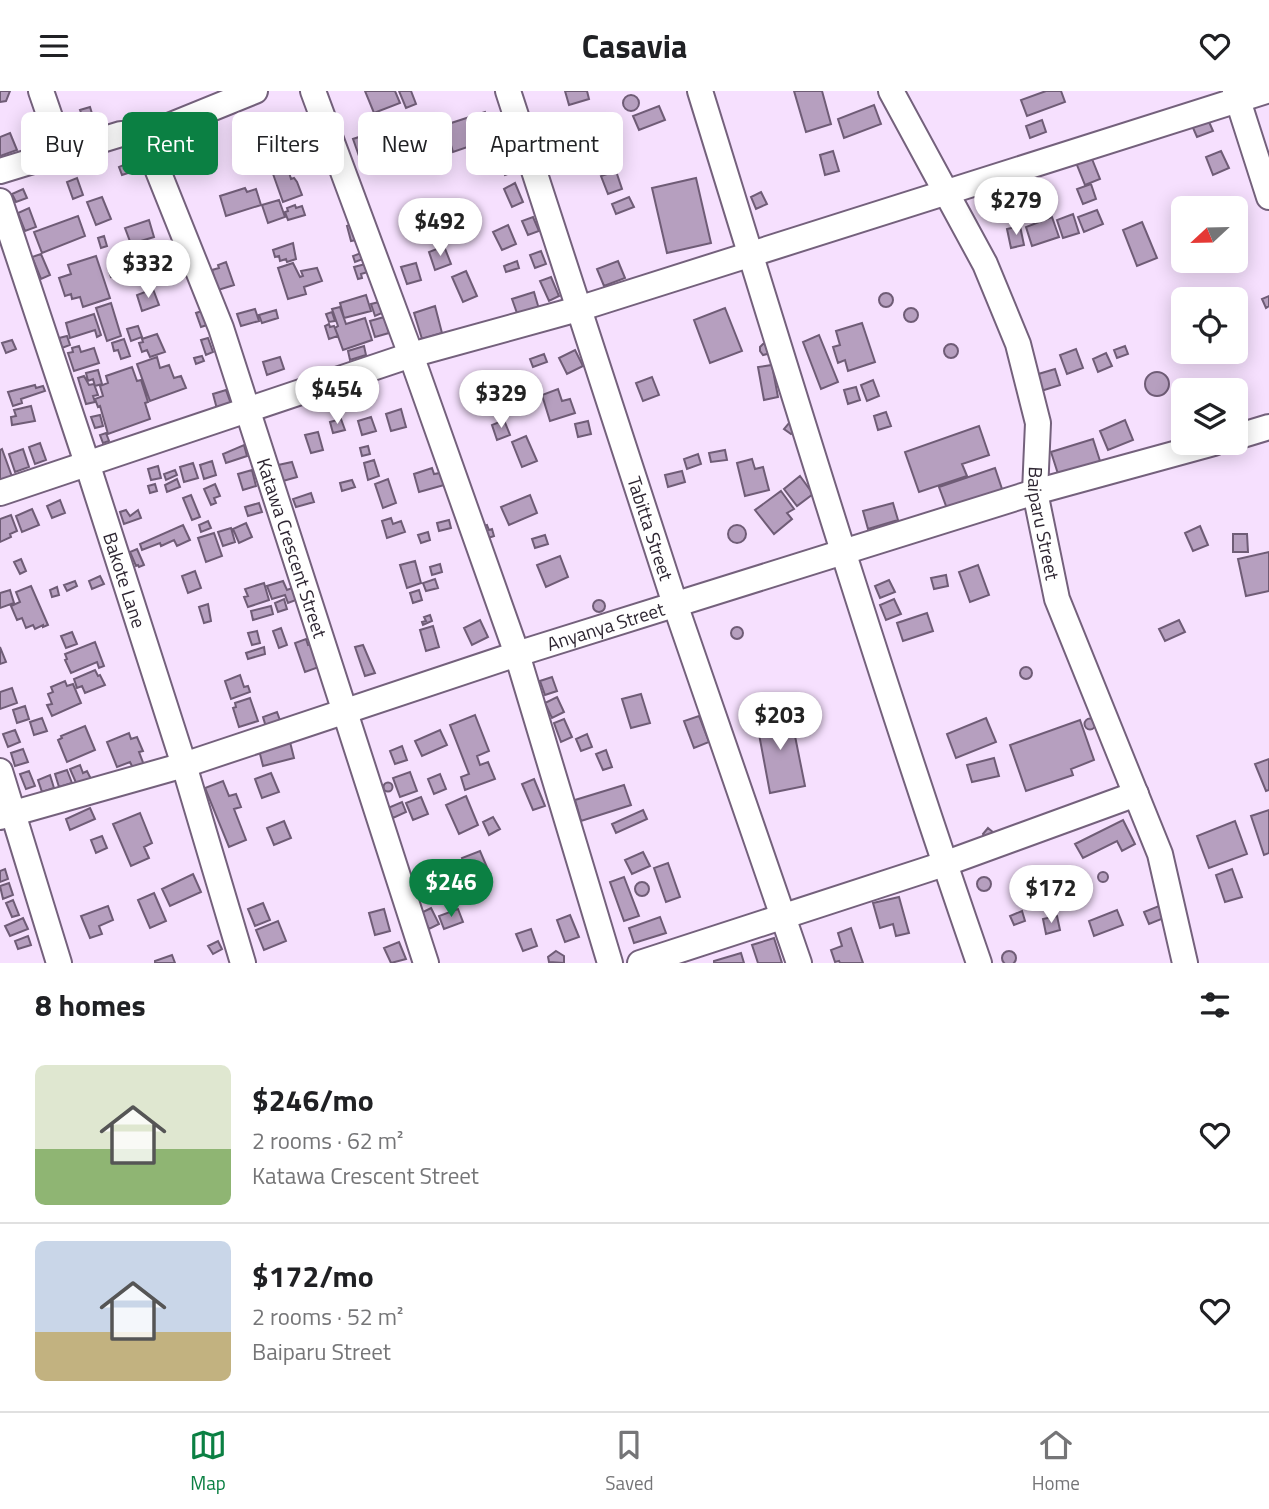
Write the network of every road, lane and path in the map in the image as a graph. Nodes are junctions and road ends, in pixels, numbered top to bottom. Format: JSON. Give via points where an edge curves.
{"nodes":[{"id":1,"x":41,"y":91,"type":"edge"},
{"id":2,"x":255,"y":91,"type":"edge"},
{"id":3,"x":313,"y":91,"type":"edge"},
{"id":4,"x":508,"y":91,"type":"edge"},
{"id":5,"x":700,"y":91,"type":"edge"},
{"id":6,"x":891,"y":91,"type":"edge"},
{"id":7,"x":1266,"y":91,"type":"edge"},
{"id":8,"x":1236,"y":95,"type":"edge"},
{"id":9,"x":48,"y":112,"type":"edge"},
{"id":10,"x":203,"y":112,"type":"edge"},
{"id":11,"x":21,"y":165,"type":"edge"},
{"id":12,"x":0,"y":171,"type":"edge"},
{"id":13,"x":160,"y":175,"type":"edge"},
{"id":14,"x":944,"y":192,"type":"junction"},
{"id":15,"x":1269,"y":197,"type":"edge"},
{"id":16,"x":0,"y":201,"type":"edge"},
{"id":17,"x":750,"y":253,"type":"junction"},
{"id":18,"x":578,"y":309,"type":"junction"},
{"id":19,"x":411,"y":355,"type":"junction"},
{"id":20,"x":246,"y":409,"type":"junction"},
{"id":21,"x":1269,"y":427,"type":"edge"},
{"id":22,"x":1248,"y":433,"type":"edge"},
{"id":23,"x":1171,"y":455,"type":"edge"},
{"id":24,"x":87,"y":463,"type":"junction"},
{"id":25,"x":1035,"y":492,"type":"junction"},
{"id":26,"x":0,"y":493,"type":"edge"},
{"id":27,"x":844,"y":552,"type":"junction"},
{"id":28,"x":675,"y":604,"type":"junction"},
{"id":29,"x":517,"y":654,"type":"junction"},
{"id":30,"x":344,"y":713,"type":"junction"},
{"id":31,"x":184,"y":765,"type":"junction"},
{"id":32,"x":0,"y":771,"type":"edge"},
{"id":33,"x":1136,"y":794,"type":"junction"},
{"id":34,"x":6,"y":815,"type":"edge"},
{"id":35,"x":944,"y":864,"type":"junction"},
{"id":36,"x":783,"y":916,"type":"junction"},
{"id":37,"x":60,"y":963,"type":"edge"},
{"id":38,"x":243,"y":963,"type":"edge"},
{"id":39,"x":426,"y":963,"type":"edge"},
{"id":40,"x":610,"y":963,"type":"edge"},
{"id":41,"x":640,"y":963,"type":"edge"},
{"id":42,"x":799,"y":963,"type":"edge"},
{"id":43,"x":979,"y":963,"type":"edge"},
{"id":44,"x":1185,"y":963,"type":"edge"}],
"edges":[{"from":1,"to":9,"type":"street"},
{"from":2,"to":10,"type":"street"},
{"from":3,"to":19,"type":"street"},
{"from":4,"to":18,"type":"street","name":"Tabitta Street"},
{"from":5,"to":17,"type":"street"},
{"from":6,"to":14,"type":"street","name":"Baiparu Street"},
{"from":7,"to":8,"type":"street"},
{"from":8,"to":14,"type":"street"},
{"from":8,"to":15,"type":"street"},
{"from":11,"to":12,"type":"street"},
{"from":13,"to":20,"type":"street","name":"Katawa Crescent Street","via":[[221,328]]},
{"from":14,"to":17,"type":"street"},
{"from":14,"to":25,"type":"street","name":"Baiparu Street","via":[[985,264],[1018,344],[1038,423]]},
{"from":16,"to":24,"type":"street","name":"Bakote Lane"},
{"from":17,"to":18,"type":"street"},
{"from":17,"to":27,"type":"street"},
{"from":18,"to":19,"type":"street"},
{"from":18,"to":28,"type":"street","name":"Tabitta Street"},
{"from":19,"to":20,"type":"street"},
{"from":19,"to":29,"type":"street"},
{"from":20,"to":24,"type":"street"},
{"from":20,"to":30,"type":"street","name":"Katawa Crescent Street"},
{"from":21,"to":22,"type":"street"},
{"from":23,"to":25,"type":"street","name":"Anyanya Street"},
{"from":24,"to":26,"type":"street"},
{"from":24,"to":31,"type":"street","name":"Bakote Lane"},
{"from":25,"to":27,"type":"street","name":"Anyanya Street"},
{"from":25,"to":33,"type":"street","name":"Baiparu Street","via":[[1057,599]]},
{"from":27,"to":28,"type":"street","name":"Anyanya Street"},
{"from":27,"to":35,"type":"street"},
{"from":28,"to":29,"type":"street","name":"Anyanya Street"},
{"from":28,"to":36,"type":"street","name":"Tabitta Street"},
{"from":29,"to":30,"type":"street","name":"Anyanya Street"},
{"from":29,"to":40,"type":"street"},
{"from":30,"to":31,"type":"street","name":"Anyanya Street"},
{"from":30,"to":39,"type":"street","name":"Katawa Crescent Street"},
{"from":31,"to":34,"type":"street","name":"Anyanya Street"},
{"from":31,"to":38,"type":"street","name":"Bakote Lane"},
{"from":32,"to":34,"type":"street"},
{"from":33,"to":35,"type":"street"},
{"from":33,"to":44,"type":"street","name":"Baiparu Street","via":[[1160,853]]},
{"from":34,"to":37,"type":"street"},
{"from":35,"to":36,"type":"street"},
{"from":35,"to":43,"type":"street"},
{"from":36,"to":41,"type":"street"},
{"from":36,"to":42,"type":"street","name":"Tabitta Street"}]}
